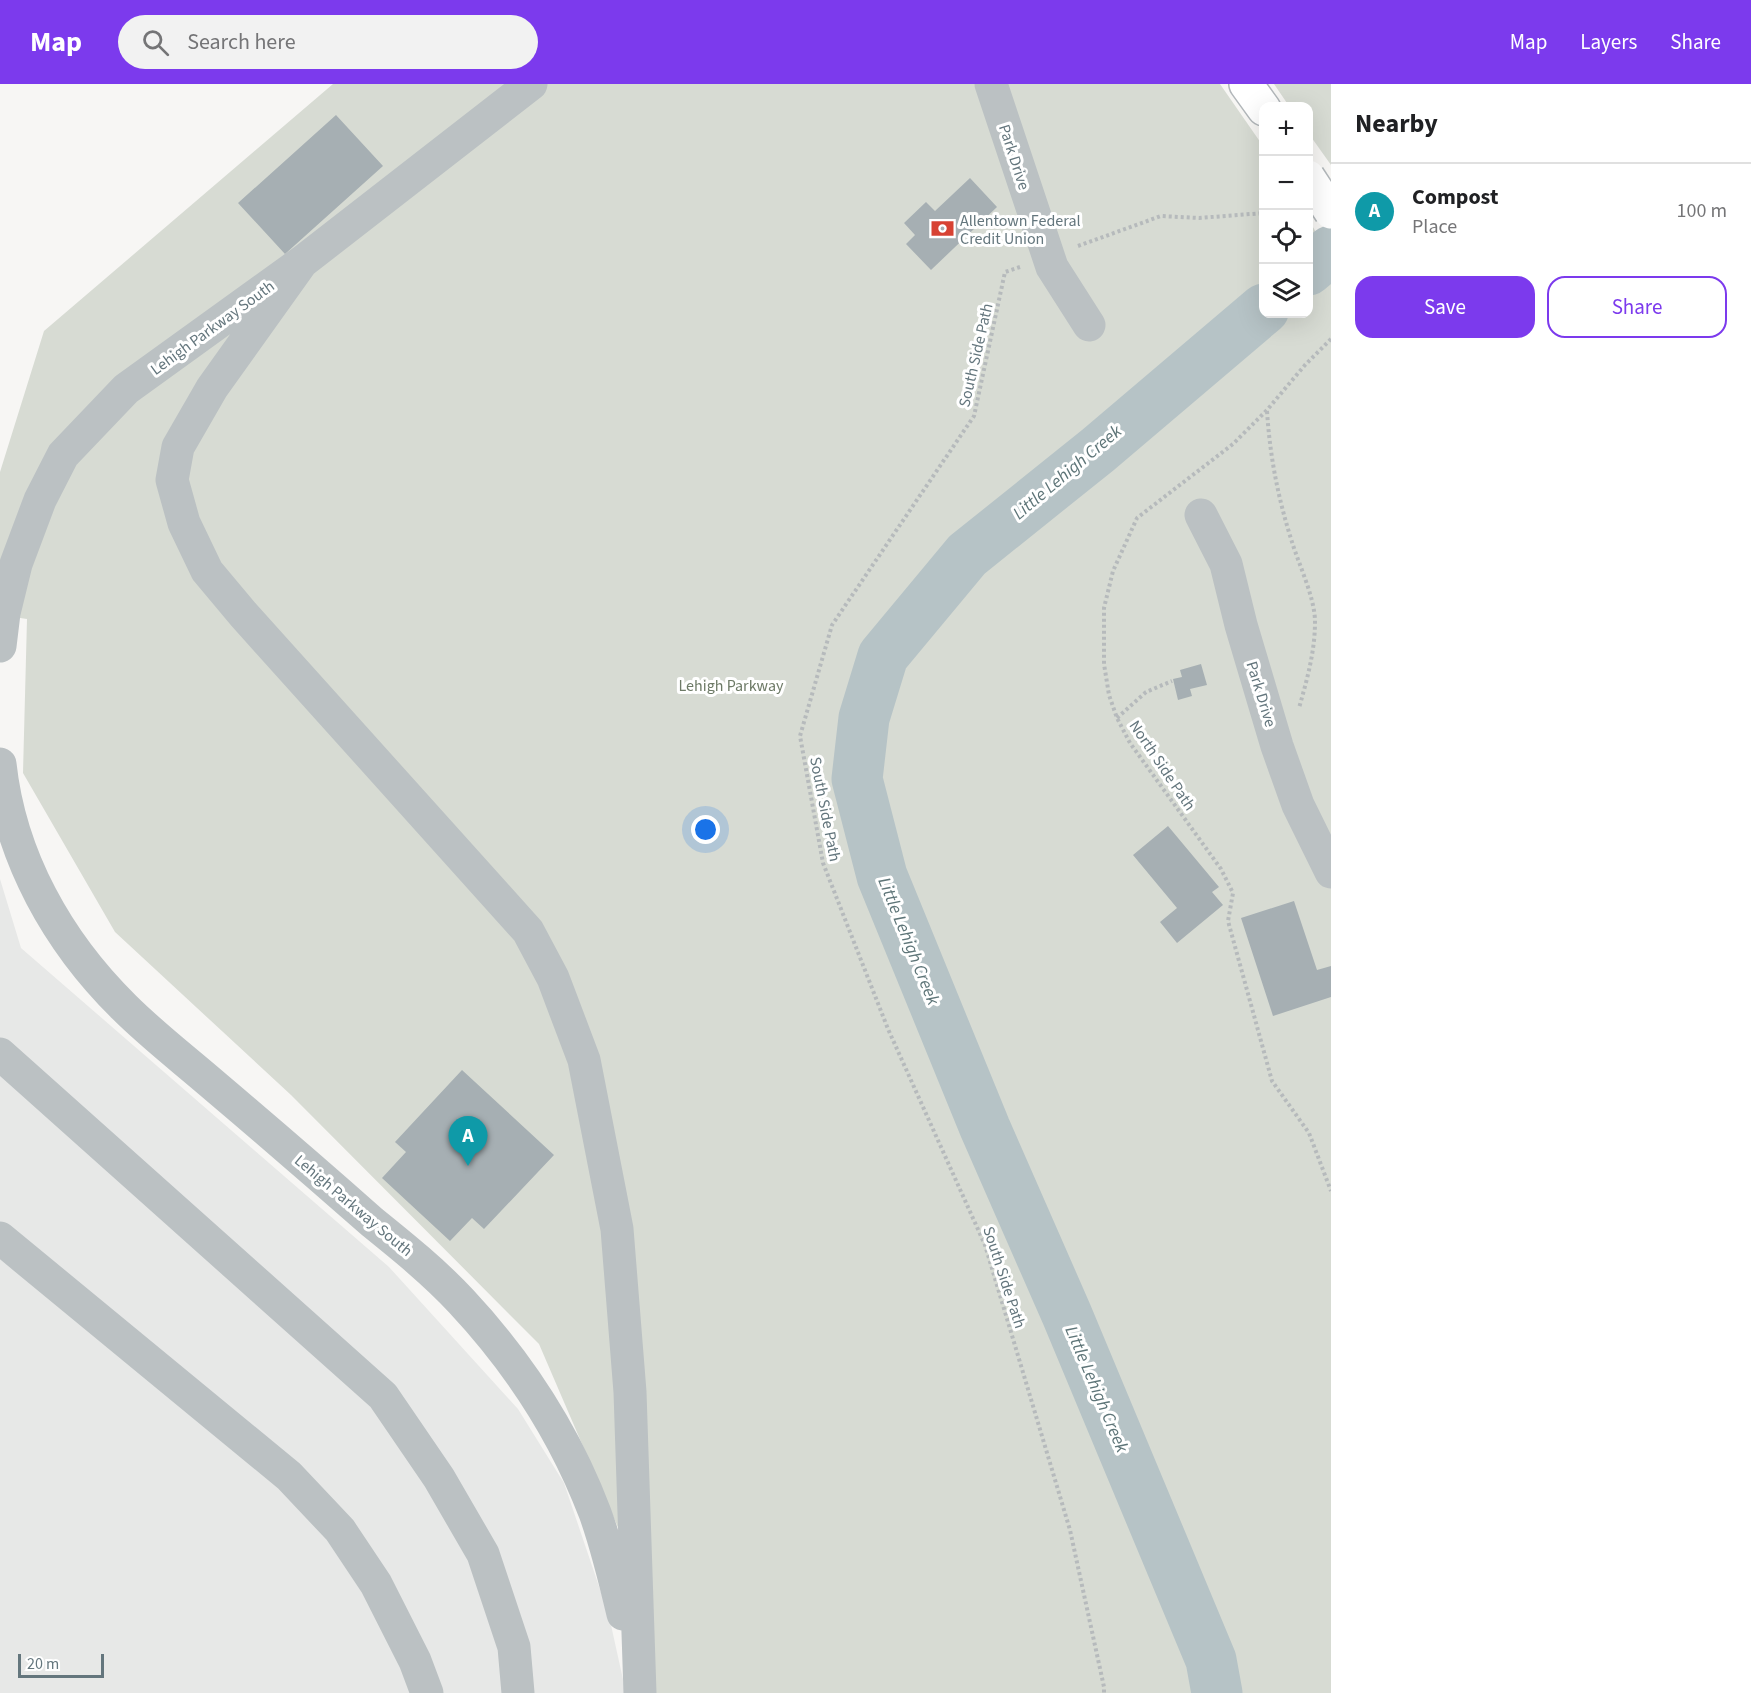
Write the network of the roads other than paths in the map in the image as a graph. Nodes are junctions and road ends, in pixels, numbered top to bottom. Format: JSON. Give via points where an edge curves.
{"nodes":[{"id":1,"x":531,"y":84,"type":"edge"},
{"id":2,"x":991,"y":84,"type":"edge"},
{"id":3,"x":1246,"y":84,"type":"edge"},
{"id":4,"x":1259,"y":103,"type":"edge"},
{"id":5,"x":1313,"y":185,"type":"edge"},
{"id":6,"x":1331,"y":212,"type":"edge"},
{"id":7,"x":302,"y":262,"type":"junction"},
{"id":8,"x":1089,"y":325,"type":"dead end"},
{"id":9,"x":1201,"y":515,"type":"dead end"},
{"id":10,"x":0,"y":646,"type":"edge"},
{"id":11,"x":0,"y":764,"type":"edge"},
{"id":12,"x":1331,"y":872,"type":"edge"},
{"id":13,"x":0,"y":1054,"type":"edge"},
{"id":14,"x":0,"y":1238,"type":"edge"},
{"id":15,"x":427,"y":1693,"type":"edge"},
{"id":16,"x":518,"y":1693,"type":"edge"},
{"id":17,"x":638,"y":1693,"type":"edge"}],
"edges":[{"from":1,"to":7,"type":"lane","name":"Lehigh Parkway South"},
{"from":2,"to":8,"type":"lane","name":"Park Drive","via":[[1052,267]]},
{"from":3,"to":4,"type":"main road"},
{"from":5,"to":6,"type":"main road","bridge":true},
{"from":7,"to":10,"type":"lane","name":"Lehigh Parkway South","via":[[126,388],[63,455],[40,500],[16,564]]},
{"from":7,"to":17,"type":"lane","via":[[212,388],[178,447],[172,480],[184,523],[207,571],[528,931],[553,978],[585,1060],[617,1229],[630,1392]]},
{"from":9,"to":12,"type":"lane","name":"Park Drive","via":[[1226,564],[1277,746],[1298,805]]},
{"from":11,"to":17,"type":"lane","name":"Lehigh Parkway South","via":[[15,834],[35,886],[87,968],[125,1008],[410,1252],[461,1301],[508,1355],[542,1404],[572,1458],[595,1514],[613,1572]]},
{"from":13,"to":16,"type":"lane","via":[[383,1396],[439,1478],[483,1554],[514,1647]]},
{"from":14,"to":15,"type":"lane","via":[[289,1476],[340,1530],[376,1584]]}]}
